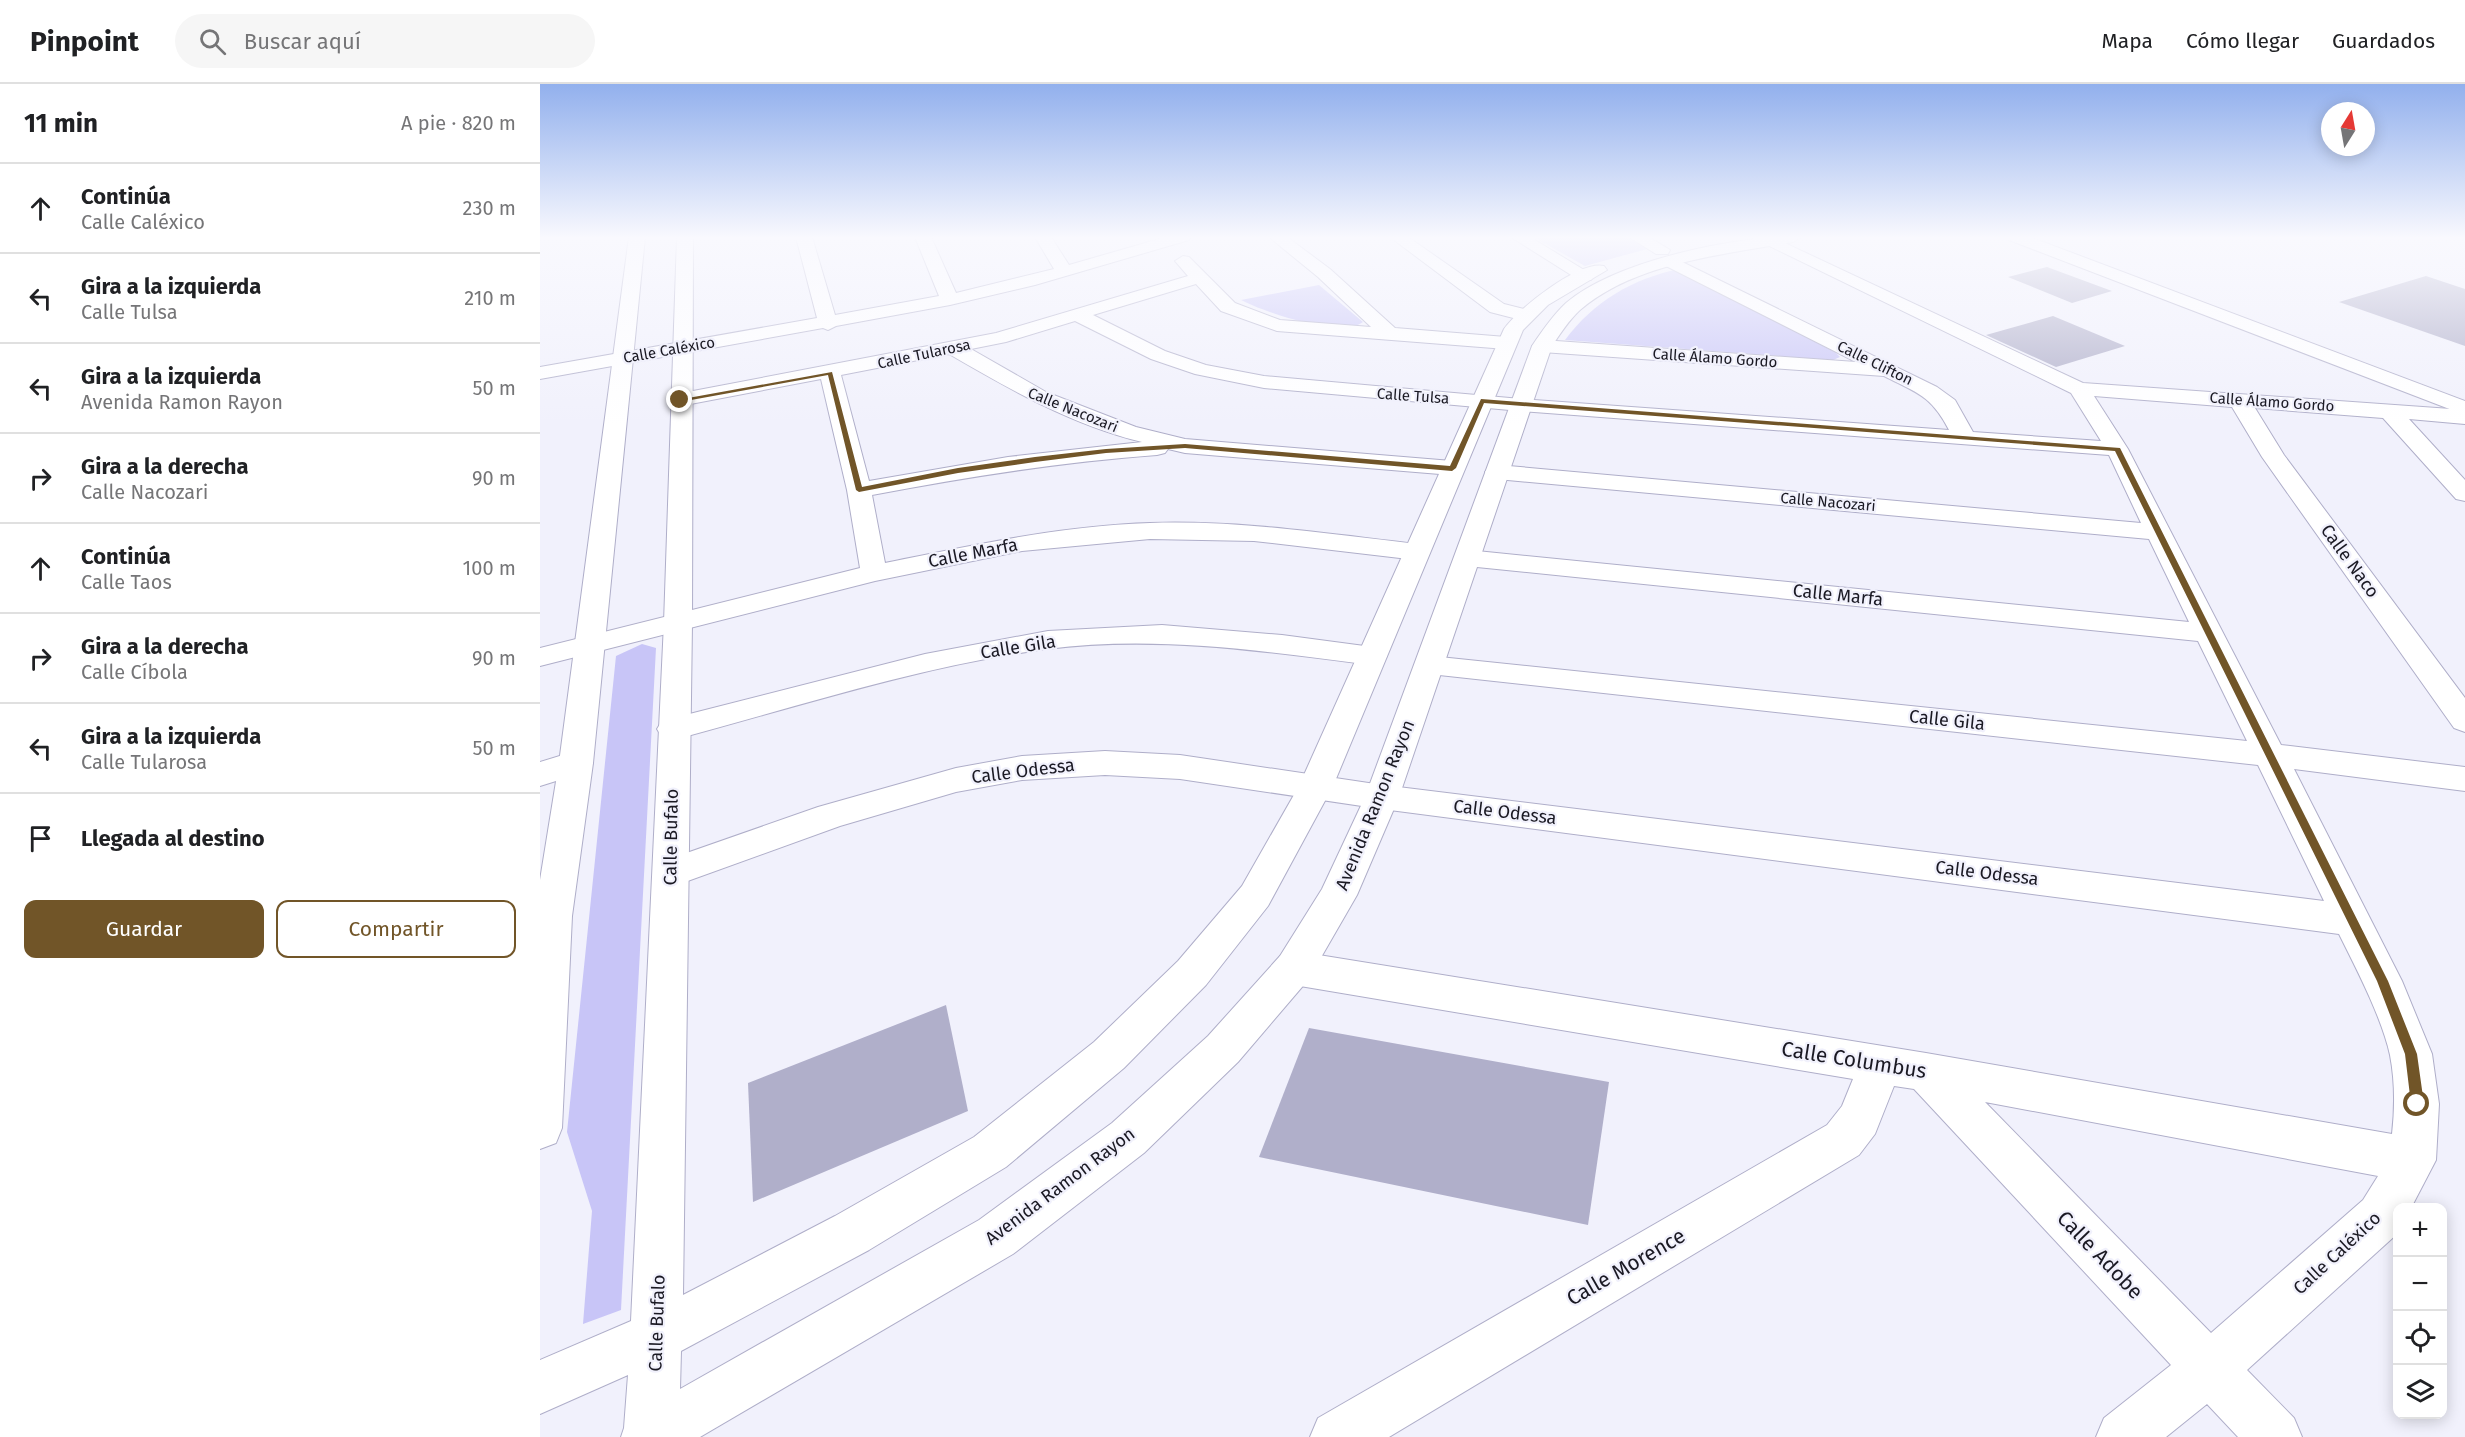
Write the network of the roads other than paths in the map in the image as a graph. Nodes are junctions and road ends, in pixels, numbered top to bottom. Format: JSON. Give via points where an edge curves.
{"nodes":[{"id":1,"x":630,"y":300,"type":"edge"},
{"id":2,"x":682,"y":300,"type":"edge"},
{"id":3,"x":821,"y":300,"type":"edge"},
{"id":4,"x":950,"y":300,"type":"edge"},
{"id":5,"x":1129,"y":300,"type":"edge"},
{"id":6,"x":1221,"y":300,"type":"edge"},
{"id":7,"x":1353,"y":300,"type":"edge"},
{"id":8,"x":1486,"y":300,"type":"edge"},
{"id":9,"x":1551,"y":300,"type":"edge"},
{"id":10,"x":1584,"y":300,"type":"edge"},
{"id":11,"x":1752,"y":300,"type":"edge"},
{"id":12,"x":1900,"y":300,"type":"edge"},
{"id":13,"x":2181,"y":300,"type":"edge"},
{"id":14,"x":2225,"y":300,"type":"edge"},
{"id":15,"x":1080,"y":316,"type":"junction"},
{"id":16,"x":828,"y":324,"type":"junction"},
{"id":17,"x":1390,"y":335,"type":"junction"},
{"id":18,"x":1524,"y":335,"type":"junction"},
{"id":19,"x":954,"y":348,"type":"junction"},
{"id":20,"x":680,"y":349,"type":"junction"},
{"id":21,"x":624,"y":358,"type":"junction"},
{"id":22,"x":1887,"y":370,"type":"junction"},
{"id":23,"x":540,"y":373,"type":"edge"},
{"id":24,"x":830,"y":373,"type":"junction"},
{"id":25,"x":2079,"y":389,"type":"junction"},
{"id":26,"x":2465,"y":389,"type":"edge"},
{"id":27,"x":2238,"y":399,"type":"junction"},
{"id":28,"x":680,"y":400,"type":"junction"},
{"id":29,"x":1481,"y":401,"type":"junction"},
{"id":30,"x":1521,"y":405,"type":"junction"},
{"id":31,"x":2465,"y":408,"type":"edge"},
{"id":32,"x":2389,"y":411,"type":"junction"},
{"id":33,"x":2465,"y":417,"type":"edge"},
{"id":34,"x":1964,"y":436,"type":"junction"},
{"id":35,"x":1185,"y":446,"type":"junction"},
{"id":36,"x":2117,"y":449,"type":"junction"},
{"id":37,"x":1452,"y":468,"type":"junction"},
{"id":38,"x":1497,"y":472,"type":"junction"},
{"id":39,"x":859,"y":490,"type":"junction"},
{"id":40,"x":2465,"y":494,"type":"edge"},
{"id":41,"x":2159,"y":532,"type":"junction"},
{"id":42,"x":1417,"y":552,"type":"junction"},
{"id":43,"x":1467,"y":558,"type":"junction"},
{"id":44,"x":874,"y":573,"type":"junction"},
{"id":45,"x":678,"y":622,"type":"junction"},
{"id":46,"x":2209,"y":633,"type":"junction"},
{"id":47,"x":589,"y":645,"type":"junction"},
{"id":48,"x":1372,"y":656,"type":"junction"},
{"id":49,"x":540,"y":657,"type":"edge"},
{"id":50,"x":1430,"y":665,"type":"junction"},
{"id":51,"x":2465,"y":721,"type":"edge"},
{"id":52,"x":673,"y":729,"type":"junction"},
{"id":53,"x":2270,"y":755,"type":"junction"},
{"id":54,"x":576,"y":763,"type":"junction"},
{"id":55,"x":540,"y":774,"type":"edge"},
{"id":56,"x":2465,"y":779,"type":"edge"},
{"id":57,"x":1316,"y":786,"type":"junction"},
{"id":58,"x":1382,"y":797,"type":"junction"},
{"id":59,"x":670,"y":873,"type":"junction"},
{"id":60,"x":546,"y":918,"type":"edge"},
{"id":61,"x":2352,"y":920,"type":"junction"},
{"id":62,"x":1294,"y":968,"type":"junction"},
{"id":63,"x":1903,"y":1069,"type":"junction"},
{"id":64,"x":540,"y":1128,"type":"edge"},
{"id":65,"x":2413,"y":1160,"type":"junction"},
{"id":66,"x":658,"y":1335,"type":"junction"},
{"id":67,"x":2209,"y":1369,"type":"junction"},
{"id":68,"x":540,"y":1387,"type":"edge"},
{"id":69,"x":650,"y":1436,"type":"edge"},
{"id":70,"x":1337,"y":1437,"type":"edge"},
{"id":71,"x":2123,"y":1437,"type":"edge"},
{"id":72,"x":2275,"y":1437,"type":"edge"}],
"edges":[{"from":1,"to":21,"type":"street"},
{"from":2,"to":20,"type":"street","name":"Calle Bufalo"},
{"from":3,"to":16,"type":"street"},
{"from":4,"to":16,"type":"street","name":"Calle Caléxico"},
{"from":5,"to":15,"type":"street","name":"Calle Tularosa"},
{"from":6,"to":17,"type":"street","name":"Calle Álamo Gordo","via":[[1228,307],[1267,322],[1302,329]]},
{"from":7,"to":17,"type":"street"},
{"from":8,"to":18,"type":"street"},
{"from":9,"to":18,"type":"street","name":"Avenida Ramon Rayon"},
{"from":10,"to":18,"type":"street","name":"Avenida Ramon Rayon","via":[[1560,320]]},
{"from":11,"to":22,"type":"street","name":"Calle Clifton"},
{"from":12,"to":25,"type":"street"},
{"from":13,"to":31,"type":"street"},
{"from":14,"to":26,"type":"street"},
{"from":15,"to":19,"type":"street","name":"Calle Tularosa"},
{"from":15,"to":29,"type":"street","name":"Calle Tulsa","via":[[1158,355],[1202,370],[1264,382]]},
{"from":16,"to":20,"type":"street","name":"Calle Caléxico"},
{"from":17,"to":18,"type":"street","name":"Calle Álamo Gordo"},
{"from":18,"to":22,"type":"street","name":"Calle Álamo Gordo"},
{"from":18,"to":29,"type":"street","name":"Avenida Ramon Rayon"},
{"from":18,"to":30,"type":"street","name":"Avenida Ramon Rayon"},
{"from":19,"to":24,"type":"street","name":"Calle Tularosa"},
{"from":19,"to":35,"type":"street","name":"Calle Nacozari","via":[[1038,397],[1128,432]]},
{"from":20,"to":21,"type":"street","name":"Calle Caléxico"},
{"from":20,"to":28,"type":"street","name":"Calle Bufalo"},
{"from":21,"to":23,"type":"street","name":"Calle Caléxico"},
{"from":21,"to":47,"type":"street"},
{"from":22,"to":34,"type":"street","name":"Calle Clifton","via":[[1941,400]]},
{"from":24,"to":28,"type":"street","name":"Calle Tularosa"},
{"from":24,"to":39,"type":"street"},
{"from":25,"to":27,"type":"street","name":"Calle Álamo Gordo"},
{"from":25,"to":36,"type":"street","name":"Calle Caléxico"},
{"from":27,"to":32,"type":"street","name":"Calle Álamo Gordo"},
{"from":27,"to":51,"type":"street","name":"Calle Naco","via":[[2274,457]]},
{"from":28,"to":45,"type":"street","name":"Calle Bufalo"},
{"from":29,"to":30,"type":"street","name":"Calle Tulsa"},
{"from":29,"to":37,"type":"street","name":"Avenida Ramon Rayon"},
{"from":30,"to":34,"type":"street","name":"Calle Tulsa"},
{"from":30,"to":38,"type":"street","name":"Avenida Ramon Rayon"},
{"from":32,"to":33,"type":"street","name":"Calle Álamo Gordo"},
{"from":32,"to":40,"type":"street"},
{"from":34,"to":36,"type":"street","name":"Calle Tulsa"},
{"from":35,"to":37,"type":"street","name":"Calle Nacozari"},
{"from":35,"to":39,"type":"street","via":[[1035,459]]},
{"from":36,"to":41,"type":"street","name":"Calle Caléxico"},
{"from":37,"to":42,"type":"street","name":"Avenida Ramon Rayon"},
{"from":38,"to":41,"type":"street","name":"Calle Nacozari"},
{"from":38,"to":43,"type":"street","name":"Avenida Ramon Rayon"},
{"from":39,"to":44,"type":"street"},
{"from":41,"to":46,"type":"street","name":"Calle Caléxico"},
{"from":42,"to":44,"type":"street","name":"Calle Marfa","via":[[1254,533],[1150,531],[1022,543]]},
{"from":42,"to":48,"type":"street","name":"Avenida Ramon Rayon"},
{"from":43,"to":46,"type":"street","name":"Calle Marfa"},
{"from":43,"to":50,"type":"street","name":"Avenida Ramon Rayon"},
{"from":44,"to":45,"type":"street","name":"Calle Marfa"},
{"from":45,"to":47,"type":"street","name":"Calle Marfa"},
{"from":45,"to":52,"type":"street","name":"Calle Bufalo"},
{"from":46,"to":53,"type":"street","name":"Calle Caléxico"},
{"from":47,"to":49,"type":"street","name":"Calle Marfa"},
{"from":47,"to":54,"type":"street"},
{"from":48,"to":52,"type":"street","name":"Calle Gila","via":[[1162,634],[1048,640],[925,663]]},
{"from":48,"to":57,"type":"street","name":"Avenida Ramon Rayon"},
{"from":50,"to":53,"type":"street","name":"Calle Gila"},
{"from":50,"to":58,"type":"street","name":"Avenida Ramon Rayon"},
{"from":52,"to":59,"type":"street","name":"Calle Bufalo"},
{"from":53,"to":56,"type":"street","name":"Calle Gila"},
{"from":53,"to":61,"type":"street","name":"Calle Caléxico"},
{"from":54,"to":55,"type":"street"},
{"from":54,"to":60,"type":"street"},
{"from":57,"to":58,"type":"street","name":"Calle Odessa"},
{"from":57,"to":59,"type":"street","name":"Calle Odessa","via":[[1105,763],[1022,768],[956,780],[830,816]]},
{"from":57,"to":66,"type":"street","name":"Avenida Ramon Rayon","via":[[1255,896],[1192,973],[1109,1055],[990,1152],[852,1233]]},
{"from":58,"to":61,"type":"street","name":"Calle Odessa"},
{"from":58,"to":62,"type":"street","name":"Avenida Ramon Rayon","via":[[1338,895]]},
{"from":59,"to":66,"type":"street","name":"Calle Bufalo"},
{"from":60,"to":64,"type":"street"},
{"from":61,"to":65,"type":"street","name":"Calle Caléxico","via":[[2411,1054],[2417,1104]]},
{"from":62,"to":63,"type":"street","name":"Calle Columbus"},
{"from":62,"to":69,"type":"street","name":"Avenida Ramon Rayon","via":[[1223,1049],[1128,1138],[996,1237]]},
{"from":63,"to":65,"type":"street","name":"Calle Columbus"},
{"from":63,"to":67,"type":"street","name":"Calle Adobe"},
{"from":63,"to":70,"type":"street","name":"Calle Morence","via":[[1843,1140]]},
{"from":65,"to":67,"type":"street","name":"Calle Caléxico","via":[[2380,1216]]},
{"from":66,"to":68,"type":"street","name":"Avenida Ramon Rayon"},
{"from":66,"to":69,"type":"street","name":"Calle Bufalo"},
{"from":67,"to":71,"type":"street","name":"Calle Caléxico"},
{"from":67,"to":72,"type":"street","name":"Calle Adobe"}]}
